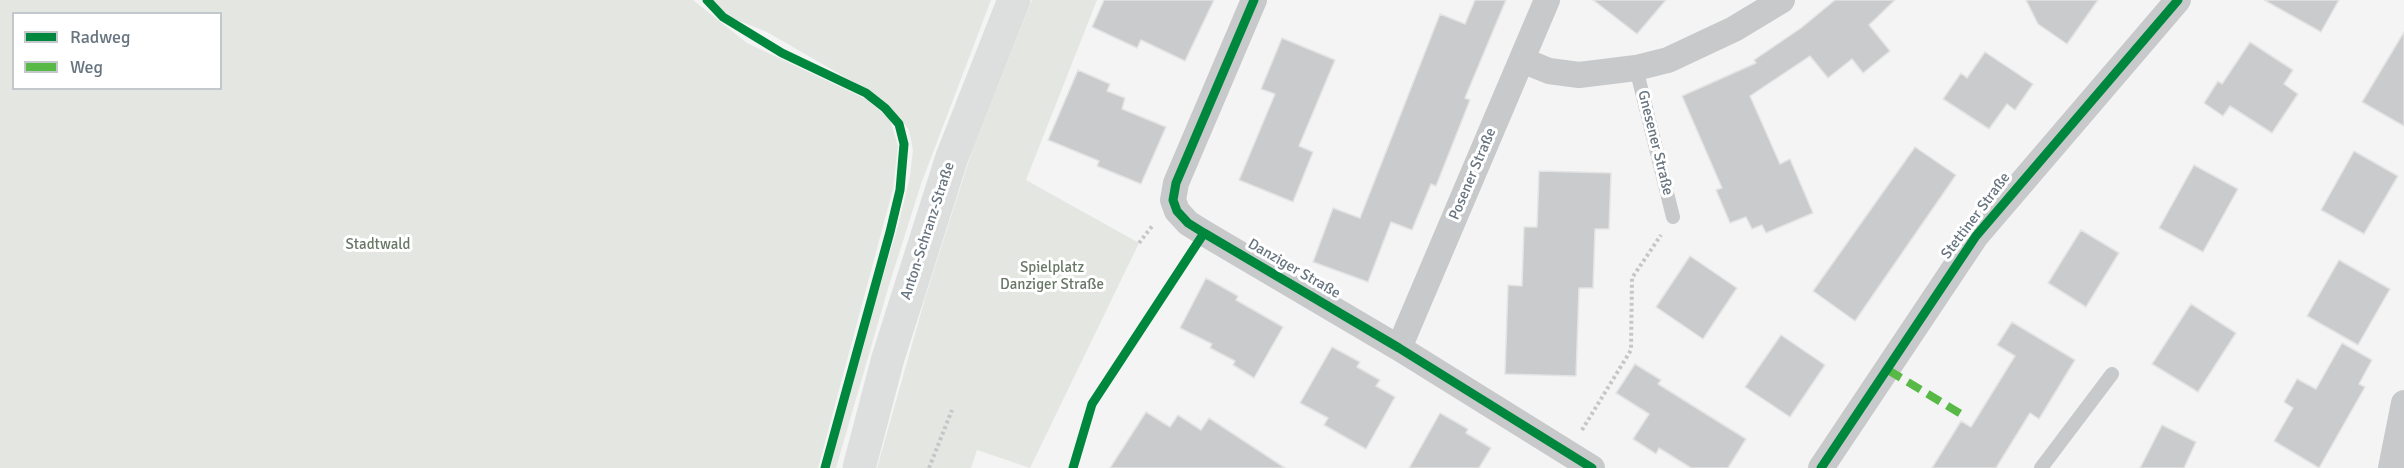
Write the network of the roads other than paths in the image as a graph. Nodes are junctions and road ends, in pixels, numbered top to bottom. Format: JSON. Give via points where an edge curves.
{"nodes":[{"id":1,"x":1014,"y":0,"type":"edge"},
{"id":2,"x":1254,"y":0,"type":"edge"},
{"id":3,"x":1547,"y":0,"type":"edge"},
{"id":4,"x":1782,"y":0,"type":"edge"},
{"id":5,"x":2178,"y":0,"type":"edge"},
{"id":6,"x":1522,"y":60,"type":"junction"},
{"id":7,"x":1636,"y":68,"type":"junction"},
{"id":8,"x":1673,"y":217,"type":"road end"},
{"id":9,"x":1399,"y":348,"type":"junction"},
{"id":10,"x":2112,"y":374,"type":"dead end"},
{"id":11,"x":2404,"y":403,"type":"edge"},
{"id":12,"x":1562,"y":460,"type":"edge"},
{"id":13,"x":859,"y":468,"type":"edge"},
{"id":14,"x":1592,"y":468,"type":"edge"},
{"id":15,"x":1821,"y":468,"type":"edge"},
{"id":16,"x":2042,"y":468,"type":"edge"},
{"id":17,"x":2391,"y":468,"type":"edge"}],
"edges":[{"from":1,"to":13,"type":"main road","name":"Anton-Schranz-Straße","via":[[952,157],[888,358]]},
{"from":2,"to":9,"type":"street","name":"Danziger Straße","via":[[1176,183],[1173,200],[1177,211],[1204,233]]},
{"from":3,"to":6,"type":"street","name":"Posener Straße"},
{"from":4,"to":7,"type":"street","via":[[1734,29],[1668,60]]},
{"from":5,"to":15,"type":"street","name":"Stettiner Straße","via":[[1976,236]]},
{"from":6,"to":7,"type":"street","via":[[1549,71],[1579,75]]},
{"from":6,"to":9,"type":"street","name":"Posener Straße"},
{"from":7,"to":8,"type":"lane","name":"Gnesener Straße"},
{"from":9,"to":12,"type":"street","name":"Danziger Straße"},
{"from":10,"to":16,"type":"lane"},
{"from":11,"to":17,"type":"street"},
{"from":12,"to":14,"type":"street","name":"Danziger Straße"}]}
